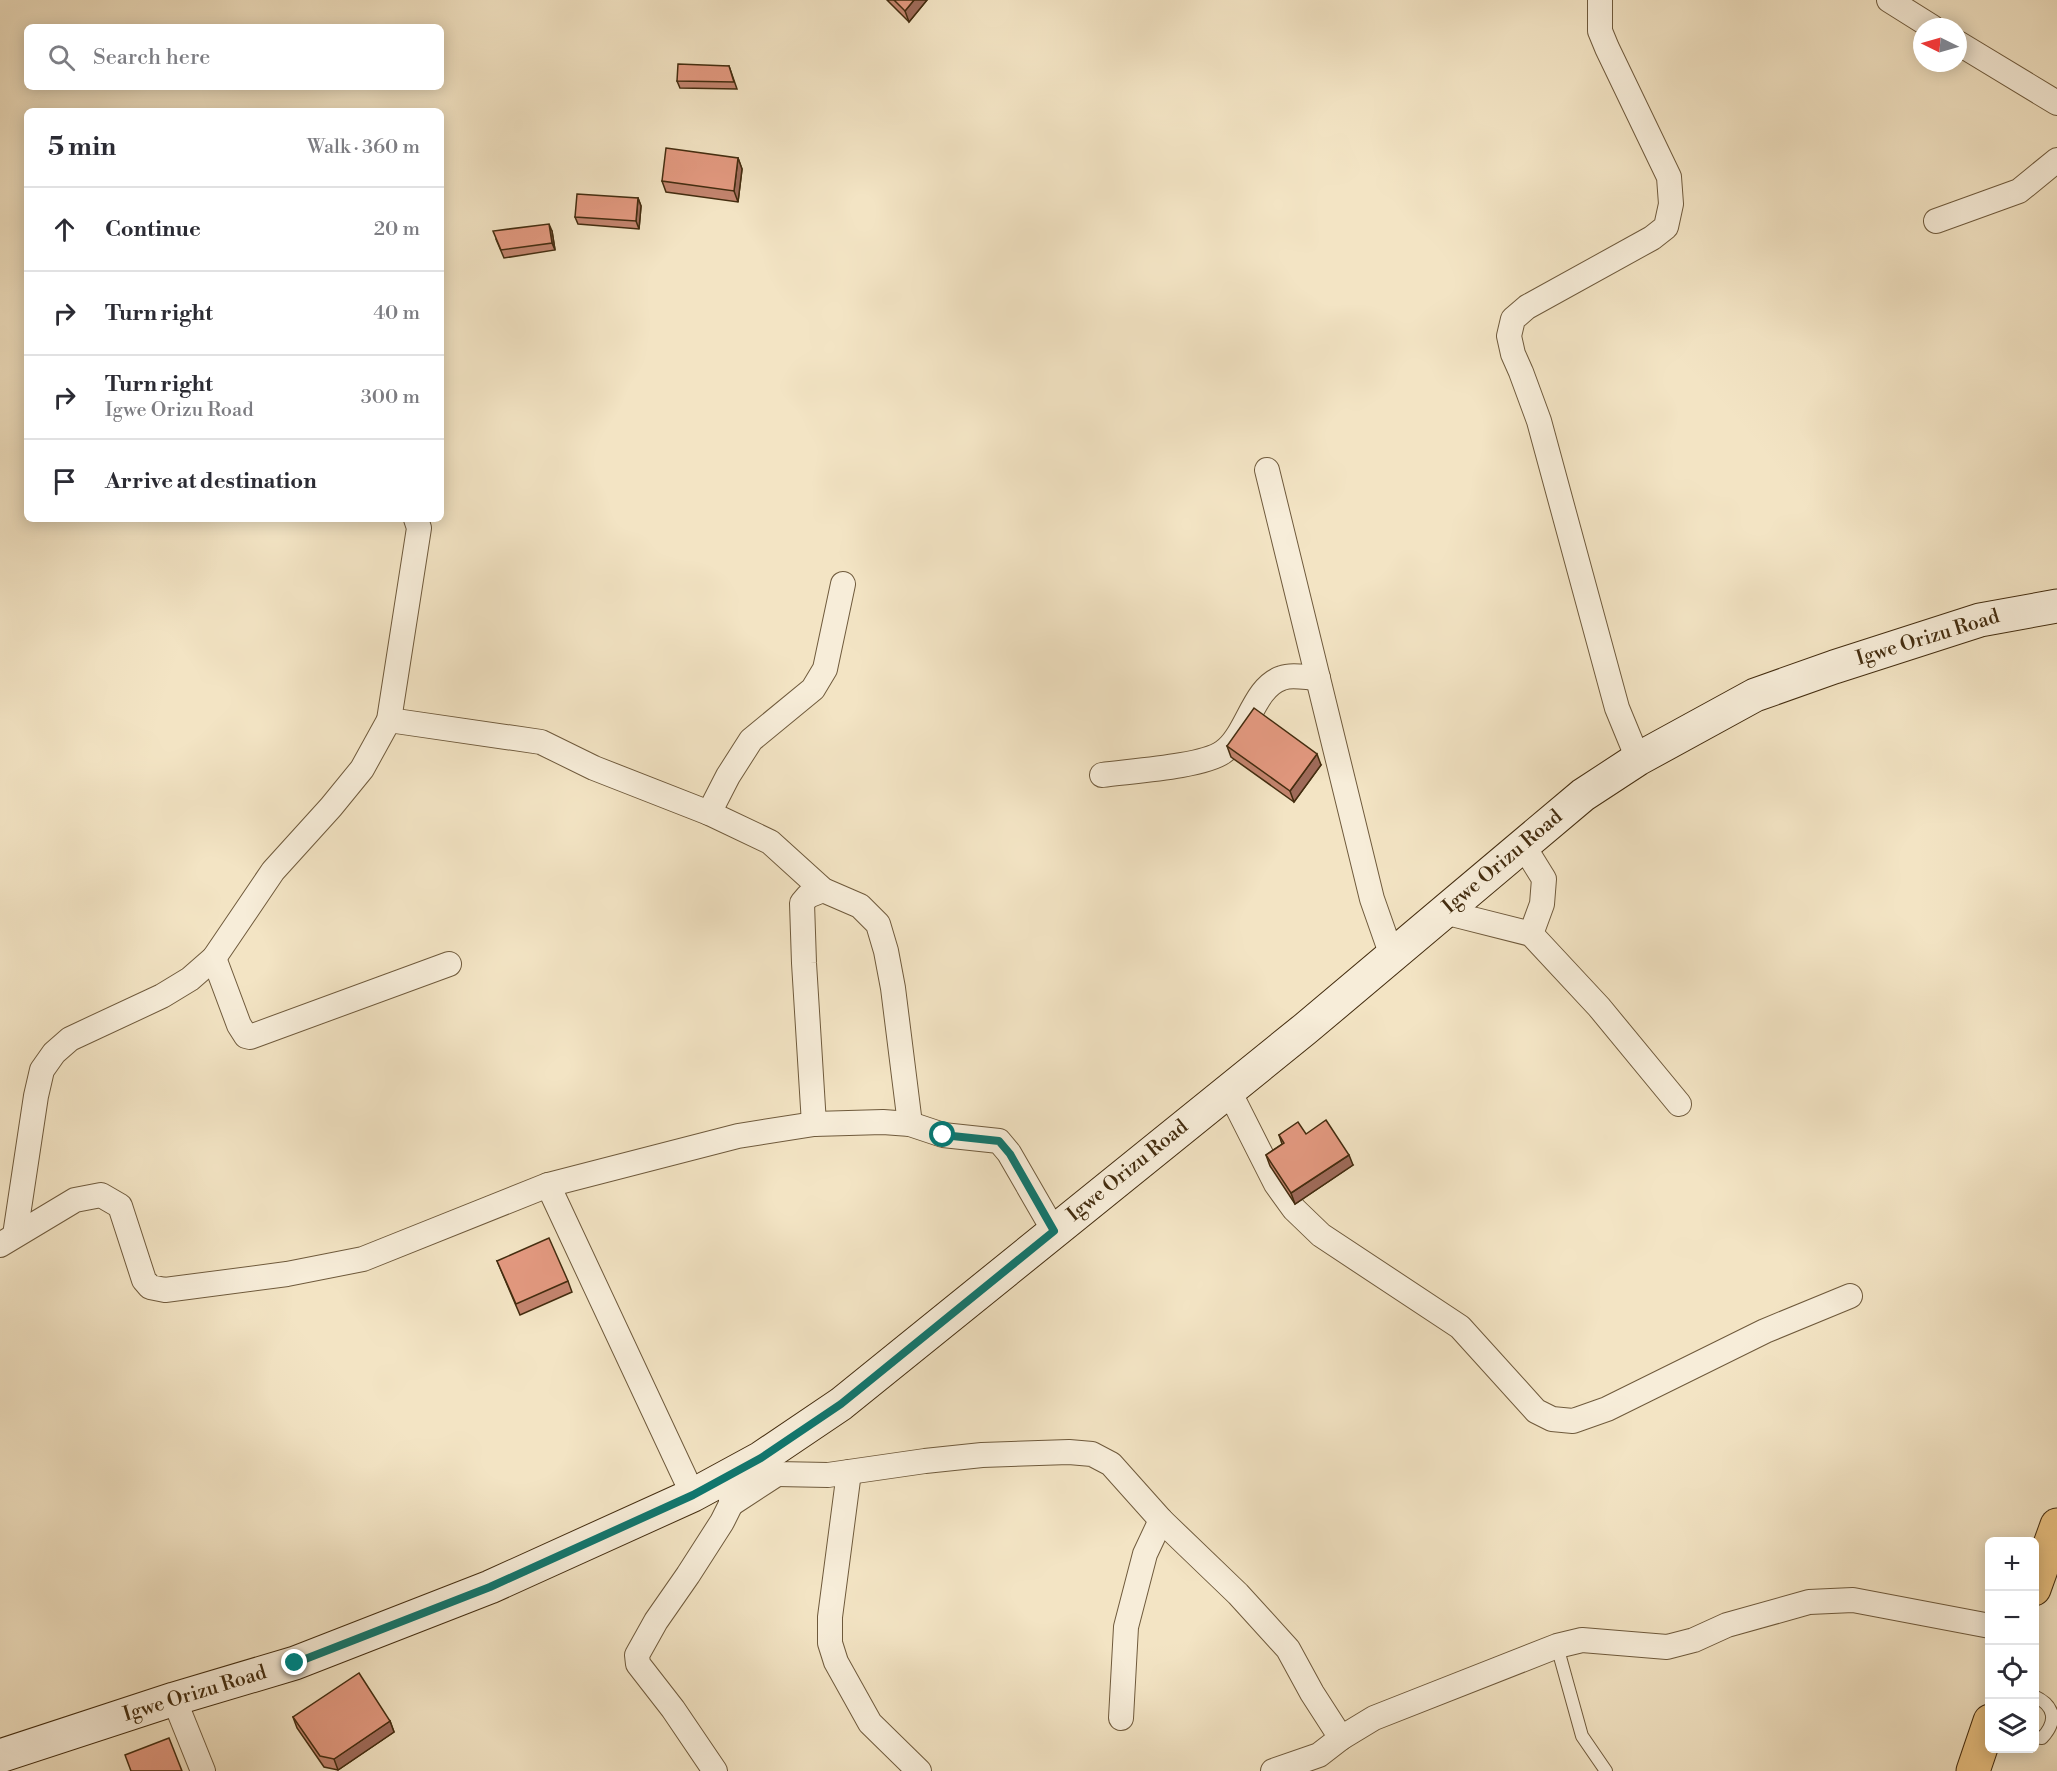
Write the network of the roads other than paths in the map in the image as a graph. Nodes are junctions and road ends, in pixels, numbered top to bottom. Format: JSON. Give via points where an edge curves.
{"nodes":[{"id":1,"x":1600,"y":0,"type":"edge"},
{"id":2,"x":1889,"y":0,"type":"edge"},
{"id":3,"x":1918,"y":18,"type":"edge"},
{"id":4,"x":1967,"y":48,"type":"edge"},
{"id":5,"x":2057,"y":103,"type":"edge"},
{"id":6,"x":2057,"y":160,"type":"edge"},
{"id":7,"x":1936,"y":221,"type":"dead end"},
{"id":8,"x":1267,"y":470,"type":"dead end"},
{"id":9,"x":417,"y":522,"type":"edge"},
{"id":10,"x":843,"y":584,"type":"dead end"},
{"id":11,"x":2057,"y":606,"type":"edge"},
{"id":12,"x":1318,"y":678,"type":"junction"},
{"id":13,"x":389,"y":720,"type":"junction"},
{"id":14,"x":1638,"y":759,"type":"junction"},
{"id":15,"x":1102,"y":775,"type":"dead end"},
{"id":16,"x":709,"y":813,"type":"junction"},
{"id":17,"x":1522,"y":845,"type":"junction"},
{"id":18,"x":822,"y":890,"type":"junction"},
{"id":19,"x":1444,"y":912,"type":"junction"},
{"id":20,"x":1531,"y":934,"type":"junction"},
{"id":21,"x":1392,"y":956,"type":"junction"},
{"id":22,"x":214,"y":958,"type":"junction"},
{"id":23,"x":449,"y":964,"type":"dead end"},
{"id":24,"x":1228,"y":1091,"type":"junction"},
{"id":25,"x":1679,"y":1104,"type":"dead end"},
{"id":26,"x":814,"y":1124,"type":"junction"},
{"id":27,"x":910,"y":1124,"type":"junction"},
{"id":28,"x":548,"y":1185,"type":"junction"},
{"id":29,"x":1054,"y":1231,"type":"junction"},
{"id":30,"x":7,"y":1240,"type":"edge"},
{"id":31,"x":1850,"y":1296,"type":"dead end"},
{"id":32,"x":769,"y":1466,"type":"junction"},
{"id":33,"x":849,"y":1472,"type":"junction"},
{"id":34,"x":727,"y":1491,"type":"junction"},
{"id":35,"x":693,"y":1495,"type":"junction"},
{"id":36,"x":1161,"y":1520,"type":"junction"},
{"id":37,"x":2057,"y":1525,"type":"edge"},
{"id":38,"x":2039,"y":1575,"type":"edge"},
{"id":39,"x":1985,"y":1625,"type":"edge"},
{"id":40,"x":1557,"y":1646,"type":"junction"},
{"id":41,"x":2039,"y":1698,"type":"edge"},
{"id":42,"x":174,"y":1699,"type":"junction"},
{"id":43,"x":1121,"y":1718,"type":"dead end"},
{"id":44,"x":1341,"y":1738,"type":"junction"},
{"id":45,"x":1985,"y":1738,"type":"edge"},
{"id":46,"x":2039,"y":1738,"type":"edge"},
{"id":47,"x":0,"y":1756,"type":"edge"},
{"id":48,"x":203,"y":1771,"type":"edge"},
{"id":49,"x":715,"y":1771,"type":"edge"},
{"id":50,"x":919,"y":1771,"type":"edge"},
{"id":51,"x":1274,"y":1771,"type":"edge"},
{"id":52,"x":1606,"y":1771,"type":"edge"},
{"id":53,"x":1973,"y":1771,"type":"edge"}],
"edges":[{"from":1,"to":14,"type":"street","via":[[1604,40],[1669,177],[1671,204],[1665,227],[1527,307],[1514,319],[1509,336],[1539,421],[1617,708]]},
{"from":2,"to":3,"type":"street"},
{"from":4,"to":5,"type":"street"},
{"from":6,"to":7,"type":"street","via":[[2019,192]]},
{"from":8,"to":12,"type":"street"},
{"from":9,"to":13,"type":"street"},
{"from":10,"to":16,"type":"street","via":[[825,669],[813,689],[751,740]]},
{"from":11,"to":14,"type":"main road","name":"Igwe Orizu Road","via":[[1980,620],[1755,695]]},
{"from":12,"to":15,"type":"street","via":[[1284,677],[1273,682],[1225,752],[1213,758]]},
{"from":12,"to":21,"type":"street","via":[[1372,899]]},
{"from":13,"to":16,"type":"street","via":[[541,742],[594,768]]},
{"from":13,"to":22,"type":"street","via":[[362,769],[273,871]]},
{"from":14,"to":17,"type":"main road","name":"Igwe Orizu Road","via":[[1583,795]]},
{"from":16,"to":18,"type":"street","via":[[770,842]]},
{"from":17,"to":19,"type":"main road","name":"Igwe Orizu Road"},
{"from":17,"to":20,"type":"street","via":[[1544,879],[1542,904]]},
{"from":18,"to":26,"type":"street","via":[[802,903],[801,915]]},
{"from":18,"to":27,"type":"street","via":[[860,906],[878,924],[893,988]]},
{"from":19,"to":20,"type":"street"},
{"from":19,"to":21,"type":"main road","name":"Igwe Orizu Road"},
{"from":20,"to":25,"type":"street","via":[[1599,1007]]},
{"from":21,"to":24,"type":"main road","name":"Igwe Orizu Road"},
{"from":22,"to":23,"type":"street","via":[[239,1025],[250,1037]]},
{"from":22,"to":30,"type":"street","via":[[162,996],[70,1039],[54,1053],[42,1070]]},
{"from":24,"to":29,"type":"main road","name":"Igwe Orizu Road"},
{"from":24,"to":31,"type":"street","via":[[1276,1184],[1294,1209],[1321,1235],[1460,1327],[1536,1411],[1552,1419],[1573,1421],[1607,1408],[1765,1331]]},
{"from":26,"to":27,"type":"street"},
{"from":26,"to":28,"type":"street","via":[[738,1136]]},
{"from":27,"to":29,"type":"street","via":[[943,1135],[999,1141]]},
{"from":28,"to":30,"type":"street","via":[[363,1259],[287,1274],[165,1290],[150,1287],[144,1280],[120,1206],[101,1195],[75,1200]]},
{"from":28,"to":35,"type":"street"},
{"from":29,"to":32,"type":"main road","name":"Igwe Orizu Road"},
{"from":32,"to":33,"type":"street","via":[[828,1474]]},
{"from":32,"to":34,"type":"main road","name":"Igwe Orizu Road"},
{"from":33,"to":36,"type":"street","via":[[982,1455],[1092,1454],[1111,1464]]},
{"from":33,"to":50,"type":"street","via":[[830,1643],[836,1662],[870,1723]]},
{"from":34,"to":35,"type":"main road","name":"Igwe Orizu Road"},
{"from":34,"to":49,"type":"street","via":[[722,1522],[637,1654],[638,1664]]},
{"from":35,"to":42,"type":"main road","name":"Igwe Orizu Road","via":[[490,1587],[295,1663]]},
{"from":36,"to":43,"type":"street","via":[[1145,1554],[1126,1627]]},
{"from":36,"to":44,"type":"street","via":[[1288,1649]]},
{"from":37,"to":38,"type":"main road"},
{"from":39,"to":40,"type":"street","via":[[1853,1600],[1809,1602],[1667,1647],[1582,1640]]},
{"from":40,"to":44,"type":"street","via":[[1374,1718]]},
{"from":40,"to":52,"type":"lane","via":[[1582,1736]]},
{"from":41,"to":46,"type":"lane","via":[[2047,1701],[2055,1721],[2052,1731]]},
{"from":42,"to":47,"type":"main road","name":"Igwe Orizu Road"},
{"from":42,"to":48,"type":"street"},
{"from":44,"to":51,"type":"street","via":[[1319,1755]]},
{"from":45,"to":53,"type":"main road"}]}
